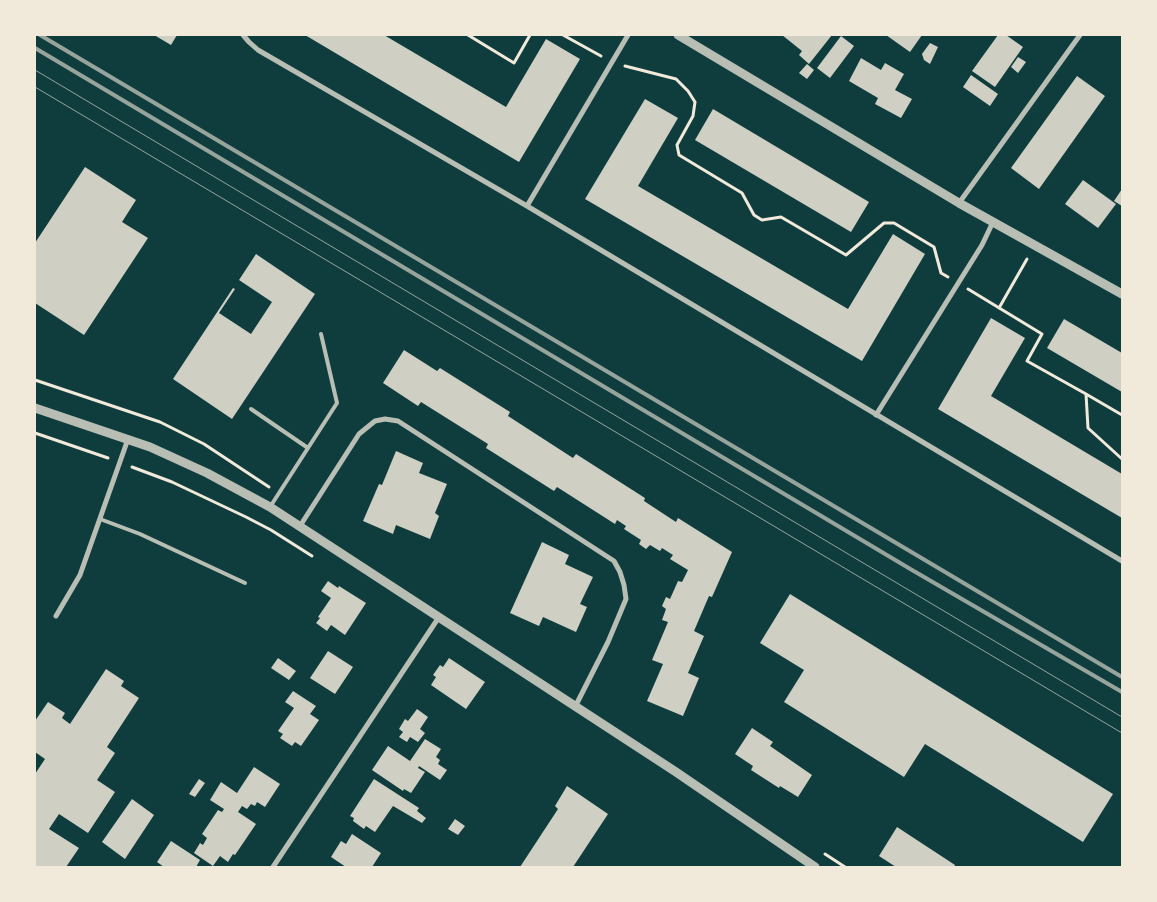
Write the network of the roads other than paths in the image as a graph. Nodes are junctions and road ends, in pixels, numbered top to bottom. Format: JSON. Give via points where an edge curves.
{"nodes":[{"id":1,"x":243,"y":35,"type":"edge"},
{"id":2,"x":628,"y":35,"type":"edge"},
{"id":3,"x":678,"y":35,"type":"edge"},
{"id":4,"x":1080,"y":35,"type":"edge"},
{"id":5,"x":959,"y":202,"type":"junction"},
{"id":6,"x":527,"y":206,"type":"junction"},
{"id":7,"x":993,"y":222,"type":"junction"},
{"id":8,"x":1122,"y":294,"type":"edge"},
{"id":9,"x":320,"y":334,"type":"dead end"},
{"id":10,"x":35,"y":408,"type":"edge"},
{"id":11,"x":251,"y":409,"type":"dead end"},
{"id":12,"x":876,"y":415,"type":"junction"},
{"id":13,"x":128,"y":439,"type":"junction"},
{"id":14,"x":308,"y":448,"type":"junction"},
{"id":15,"x":270,"y":507,"type":"junction"},
{"id":16,"x":100,"y":519,"type":"junction"},
{"id":17,"x":300,"y":526,"type":"junction"},
{"id":18,"x":1122,"y":561,"type":"edge"},
{"id":19,"x":245,"y":583,"type":"dead end"},
{"id":20,"x":56,"y":616,"type":"dead end"},
{"id":21,"x":439,"y":617,"type":"junction"},
{"id":22,"x":575,"y":707,"type":"junction"},
{"id":23,"x":273,"y":867,"type":"edge"},
{"id":24,"x":815,"y":867,"type":"edge"}],
"edges":[{"from":1,"to":6,"type":"street","via":[[258,50]]},
{"from":2,"to":6,"type":"street"},
{"from":3,"to":5,"type":"street"},
{"from":4,"to":5,"type":"street"},
{"from":5,"to":7,"type":"street"},
{"from":6,"to":12,"type":"street"},
{"from":7,"to":8,"type":"street"},
{"from":7,"to":12,"type":"street","via":[[982,245]]},
{"from":9,"to":14,"type":"lane","via":[[337,403]]},
{"from":10,"to":13,"type":"street"},
{"from":11,"to":14,"type":"lane"},
{"from":12,"to":18,"type":"street"},
{"from":13,"to":15,"type":"street","via":[[207,473]]},
{"from":13,"to":16,"type":"street"},
{"from":14,"to":15,"type":"lane"},
{"from":15,"to":17,"type":"street"},
{"from":16,"to":19,"type":"lane"},
{"from":16,"to":20,"type":"street","via":[[80,575]]},
{"from":17,"to":21,"type":"street"},
{"from":17,"to":22,"type":"street","via":[[359,434],[375,421],[385,419],[398,421],[614,561],[626,598]]},
{"from":21,"to":22,"type":"street"},
{"from":21,"to":23,"type":"street"},
{"from":22,"to":24,"type":"street"}]}
